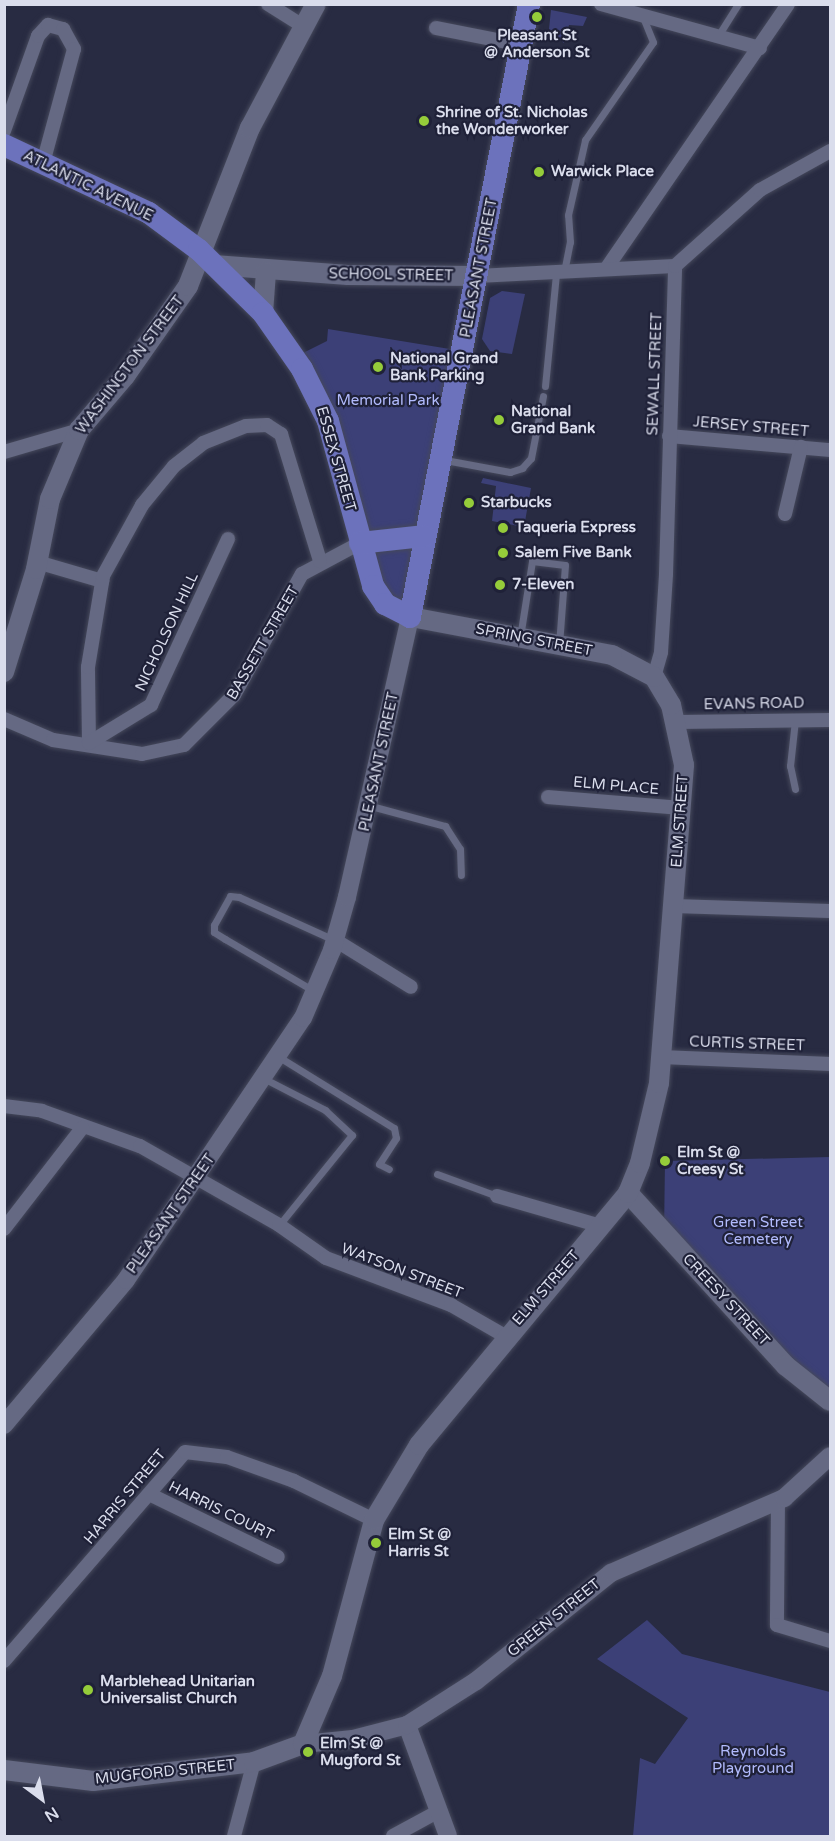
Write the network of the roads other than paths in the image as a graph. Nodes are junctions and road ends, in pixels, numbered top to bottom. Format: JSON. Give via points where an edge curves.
{"nodes":[{"id":1,"x":268,"y":4,"type":"edge"},
{"id":2,"x":316,"y":4,"type":"edge"},
{"id":3,"x":529,"y":4,"type":"edge"},
{"id":4,"x":601,"y":4,"type":"edge"},
{"id":5,"x":738,"y":4,"type":"edge"},
{"id":6,"x":788,"y":4,"type":"edge"},
{"id":7,"x":641,"y":15,"type":"junction"},
{"id":8,"x":303,"y":26,"type":"junction"},
{"id":9,"x":436,"y":28,"type":"dead end"},
{"id":10,"x":718,"y":36,"type":"junction"},
{"id":11,"x":522,"y":45,"type":"junction"},
{"id":12,"x":760,"y":48,"type":"junction"},
{"id":13,"x":4,"y":131,"type":"edge"},
{"id":14,"x":4,"y":145,"type":"edge"},
{"id":15,"x":831,"y":151,"type":"edge"},
{"id":16,"x":43,"y":163,"type":"junction"},
{"id":17,"x":206,"y":258,"type":"junction"},
{"id":18,"x":675,"y":266,"type":"junction"},
{"id":19,"x":606,"y":269,"type":"junction"},
{"id":20,"x":266,"y":272,"type":"junction"},
{"id":21,"x":560,"y":272,"type":"junction"},
{"id":22,"x":477,"y":276,"type":"junction"},
{"id":23,"x":263,"y":313,"type":"junction"},
{"id":24,"x":545,"y":386,"type":"dead end"},
{"id":25,"x":543,"y":396,"type":"dead end"},
{"id":26,"x":79,"y":430,"type":"junction"},
{"id":27,"x":669,"y":436,"type":"junction"},
{"id":28,"x":801,"y":447,"type":"junction"},
{"id":29,"x":6,"y":449,"type":"edge"},
{"id":30,"x":831,"y":450,"type":"edge"},
{"id":31,"x":439,"y":459,"type":"junction"},
{"id":32,"x":785,"y":514,"type":"dead end"},
{"id":33,"x":424,"y":536,"type":"junction"},
{"id":34,"x":228,"y":539,"type":"dead end"},
{"id":35,"x":360,"y":543,"type":"junction"},
{"id":36,"x":320,"y":561,"type":"junction"},
{"id":37,"x":37,"y":562,"type":"junction"},
{"id":38,"x":102,"y":581,"type":"junction"},
{"id":39,"x":410,"y":617,"type":"junction"},
{"id":40,"x":519,"y":639,"type":"junction"},
{"id":41,"x":559,"y":647,"type":"junction"},
{"id":42,"x":4,"y":672,"type":"edge"},
{"id":43,"x":654,"y":677,"type":"junction"},
{"id":44,"x":4,"y":719,"type":"edge"},
{"id":45,"x":795,"y":720,"type":"junction"},
{"id":46,"x":831,"y":720,"type":"edge"},
{"id":47,"x":678,"y":722,"type":"junction"},
{"id":48,"x":89,"y":743,"type":"junction"},
{"id":49,"x":795,"y":789,"type":"dead end"},
{"id":50,"x":548,"y":797,"type":"dead end"},
{"id":51,"x":371,"y":806,"type":"junction"},
{"id":52,"x":681,"y":808,"type":"junction"},
{"id":53,"x":461,"y":875,"type":"dead end"},
{"id":54,"x":673,"y":906,"type":"junction"},
{"id":55,"x":831,"y":911,"type":"edge"},
{"id":56,"x":335,"y":940,"type":"junction"},
{"id":57,"x":411,"y":987,"type":"dead end"},
{"id":58,"x":314,"y":991,"type":"junction"},
{"id":59,"x":279,"y":1057,"type":"junction"},
{"id":60,"x":662,"y":1057,"type":"junction"},
{"id":61,"x":831,"y":1064,"type":"edge"},
{"id":62,"x":265,"y":1079,"type":"junction"},
{"id":63,"x":4,"y":1106,"type":"edge"},
{"id":64,"x":82,"y":1128,"type":"junction"},
{"id":65,"x":389,"y":1169,"type":"dead end"},
{"id":66,"x":436,"y":1174,"type":"dead end"},
{"id":67,"x":196,"y":1178,"type":"junction"},
{"id":68,"x":628,"y":1193,"type":"junction"},
{"id":69,"x":496,"y":1196,"type":"joint"},
{"id":70,"x":279,"y":1225,"type":"junction"},
{"id":71,"x":601,"y":1226,"type":"junction"},
{"id":72,"x":4,"y":1229,"type":"edge"},
{"id":73,"x":505,"y":1336,"type":"junction"},
{"id":74,"x":831,"y":1401,"type":"edge"},
{"id":75,"x":4,"y":1425,"type":"edge"},
{"id":76,"x":831,"y":1456,"type":"edge"},
{"id":77,"x":151,"y":1495,"type":"junction"},
{"id":78,"x":778,"y":1500,"type":"junction"},
{"id":79,"x":374,"y":1520,"type":"junction"},
{"id":80,"x":278,"y":1557,"type":"dead end"},
{"id":81,"x":831,"y":1641,"type":"edge"},
{"id":82,"x":4,"y":1661,"type":"edge"},
{"id":83,"x":407,"y":1725,"type":"junction"},
{"id":84,"x":303,"y":1744,"type":"junction"},
{"id":85,"x":254,"y":1762,"type":"junction"},
{"id":86,"x":4,"y":1770,"type":"edge"},
{"id":87,"x":437,"y":1812,"type":"junction"},
{"id":88,"x":234,"y":1836,"type":"edge"},
{"id":89,"x":393,"y":1836,"type":"edge"},
{"id":90,"x":448,"y":1836,"type":"edge"}],
"edges":[{"from":1,"to":8,"type":"street"},
{"from":2,"to":8,"type":"main road","name":"WASHINGTON STREET"},
{"from":3,"to":11,"type":"main road","name":"PLEASANT STREET"},
{"from":4,"to":7,"type":"street"},
{"from":5,"to":10,"type":"lane"},
{"from":6,"to":12,"type":"street"},
{"from":7,"to":10,"type":"street"},
{"from":7,"to":21,"type":"lane","via":[[653,42],[585,140]]},
{"from":8,"to":17,"type":"main road","name":"WASHINGTON STREET","via":[[250,128]]},
{"from":9,"to":11,"type":"street"},
{"from":10,"to":12,"type":"street"},
{"from":11,"to":22,"type":"main road","name":"PLEASANT STREET"},
{"from":12,"to":19,"type":"street"},
{"from":13,"to":16,"type":"street","via":[[38,36],[48,25],[63,29],[74,49]]},
{"from":14,"to":16,"type":"main road","name":"ATLANTIC AVENUE"},
{"from":15,"to":18,"type":"street","via":[[760,190]]},
{"from":16,"to":17,"type":"main road","name":"ATLANTIC AVENUE","via":[[141,208]]},
{"from":17,"to":20,"type":"main road","name":"SCHOOL STREET"},
{"from":17,"to":23,"type":"main road","name":"ESSEX STREET"},
{"from":17,"to":26,"type":"main road","name":"WASHINGTON STREET","via":[[166,322]]},
{"from":18,"to":19,"type":"street","name":"SCHOOL STREET"},
{"from":18,"to":27,"type":"street","name":"SEWALL STREET"},
{"from":19,"to":21,"type":"street","name":"SCHOOL STREET"},
{"from":20,"to":22,"type":"main road","name":"SCHOOL STREET"},
{"from":20,"to":23,"type":"main road"},
{"from":21,"to":22,"type":"street","name":"SCHOOL STREET"},
{"from":21,"to":24,"type":"lane"},
{"from":22,"to":31,"type":"main road","name":"PLEASANT STREET"},
{"from":23,"to":35,"type":"main road","name":"ESSEX STREET","via":[[320,402]]},
{"from":25,"to":31,"type":"lane","via":[[531,458],[522,468],[510,472]]},
{"from":26,"to":29,"type":"street"},
{"from":26,"to":37,"type":"main road","name":"WASHINGTON STREET","via":[[50,499]]},
{"from":27,"to":28,"type":"street","name":"JERSEY STREET"},
{"from":27,"to":43,"type":"street","name":"SEWALL STREET","via":[[666,574],[661,652]]},
{"from":28,"to":30,"type":"street","name":"JERSEY STREET"},
{"from":28,"to":32,"type":"street"},
{"from":31,"to":33,"type":"main road","name":"PLEASANT STREET"},
{"from":33,"to":35,"type":"main road","name":"BASSETT STREET"},
{"from":33,"to":39,"type":"main road","name":"PLEASANT STREET"},
{"from":34,"to":48,"type":"street","name":"NICHOLSON HILL","via":[[151,705]]},
{"from":35,"to":36,"type":"street","name":"BASSETT STREET"},
{"from":35,"to":39,"type":"main road","name":"ESSEX STREET","via":[[379,598]]},
{"from":36,"to":38,"type":"street","via":[[281,434],[267,425],[246,426],[203,443],[174,466],[119,541]]},
{"from":36,"to":48,"type":"street","name":"BASSETT STREET","via":[[302,574],[245,678],[203,731],[184,745],[142,754]]},
{"from":37,"to":38,"type":"street"},
{"from":37,"to":42,"type":"main road","name":"WASHINGTON STREET"},
{"from":38,"to":48,"type":"street","via":[[88,668]]},
{"from":39,"to":40,"type":"main road","name":"SPRING STREET"},
{"from":39,"to":51,"type":"street","name":"PLEASANT STREET"},
{"from":40,"to":41,"type":"main road","name":"SPRING STREET"},
{"from":40,"to":41,"type":"lane","via":[[532,561],[565,565]]},
{"from":41,"to":43,"type":"main road","name":"SPRING STREET","via":[[612,655]]},
{"from":43,"to":47,"type":"main road","name":"ELM STREET"},
{"from":44,"to":48,"type":"street","name":"BASSETT STREET","via":[[53,740]]},
{"from":45,"to":46,"type":"street","name":"EVANS ROAD"},
{"from":45,"to":47,"type":"street","name":"EVANS ROAD"},
{"from":45,"to":49,"type":"lane","via":[[790,766]]},
{"from":47,"to":52,"type":"main road","name":"ELM STREET","via":[[684,765]]},
{"from":50,"to":52,"type":"street","name":"ELM PLACE"},
{"from":51,"to":53,"type":"lane","via":[[445,826],[460,849]]},
{"from":51,"to":56,"type":"street","name":"PLEASANT STREET"},
{"from":52,"to":54,"type":"main road","name":"ELM STREET"},
{"from":54,"to":55,"type":"street"},
{"from":54,"to":60,"type":"main road","name":"ELM STREET"},
{"from":56,"to":57,"type":"street"},
{"from":56,"to":58,"type":"street","name":"PLEASANT STREET"},
{"from":56,"to":58,"type":"lane","via":[[230,896],[214,925],[214,932]]},
{"from":58,"to":59,"type":"street","name":"PLEASANT STREET"},
{"from":59,"to":62,"type":"street","name":"PLEASANT STREET"},
{"from":59,"to":65,"type":"lane","via":[[394,1128],[396,1138],[379,1164]]},
{"from":60,"to":61,"type":"street","name":"CURTIS STREET"},
{"from":60,"to":68,"type":"main road","name":"ELM STREET","via":[[649,1132]]},
{"from":62,"to":67,"type":"street","name":"PLEASANT STREET"},
{"from":62,"to":70,"type":"lane","via":[[325,1110],[352,1135]]},
{"from":63,"to":64,"type":"street","name":"WATSON STREET","via":[[42,1111]]},
{"from":64,"to":67,"type":"street","name":"WATSON STREET","via":[[140,1146]]},
{"from":64,"to":72,"type":"street"},
{"from":66,"to":69,"type":"lane"},
{"from":67,"to":70,"type":"street","name":"WATSON STREET"},
{"from":67,"to":75,"type":"street","name":"PLEASANT STREET","via":[[75,1345]]},
{"from":68,"to":71,"type":"main road","name":"ELM STREET"},
{"from":68,"to":74,"type":"main road","name":"CREESY STREET","via":[[786,1366]]},
{"from":69,"to":71,"type":"street"},
{"from":70,"to":73,"type":"street","name":"WATSON STREET","via":[[326,1258],[451,1305]]},
{"from":71,"to":73,"type":"main road","name":"ELM STREET"},
{"from":73,"to":79,"type":"main road","name":"ELM STREET","via":[[419,1445]]},
{"from":76,"to":78,"type":"street","name":"GREEN STREET","via":[[815,1475]]},
{"from":77,"to":79,"type":"street","name":"HARRIS STREET","via":[[185,1452],[227,1457],[294,1481]]},
{"from":77,"to":80,"type":"street","name":"HARRIS COURT"},
{"from":77,"to":82,"type":"street","name":"HARRIS STREET"},
{"from":78,"to":81,"type":"street","via":[[777,1625]]},
{"from":78,"to":83,"type":"street","name":"GREEN STREET","via":[[611,1574],[476,1681]]},
{"from":79,"to":84,"type":"main road","name":"ELM STREET","via":[[332,1676]]},
{"from":83,"to":84,"type":"street","name":"GREEN STREET","via":[[353,1739]]},
{"from":83,"to":87,"type":"street"},
{"from":84,"to":85,"type":"main road"},
{"from":85,"to":86,"type":"main road","name":"MUGFORD STREET","via":[[93,1781]]},
{"from":85,"to":88,"type":"street"},
{"from":87,"to":89,"type":"street"},
{"from":87,"to":90,"type":"street"}]}
